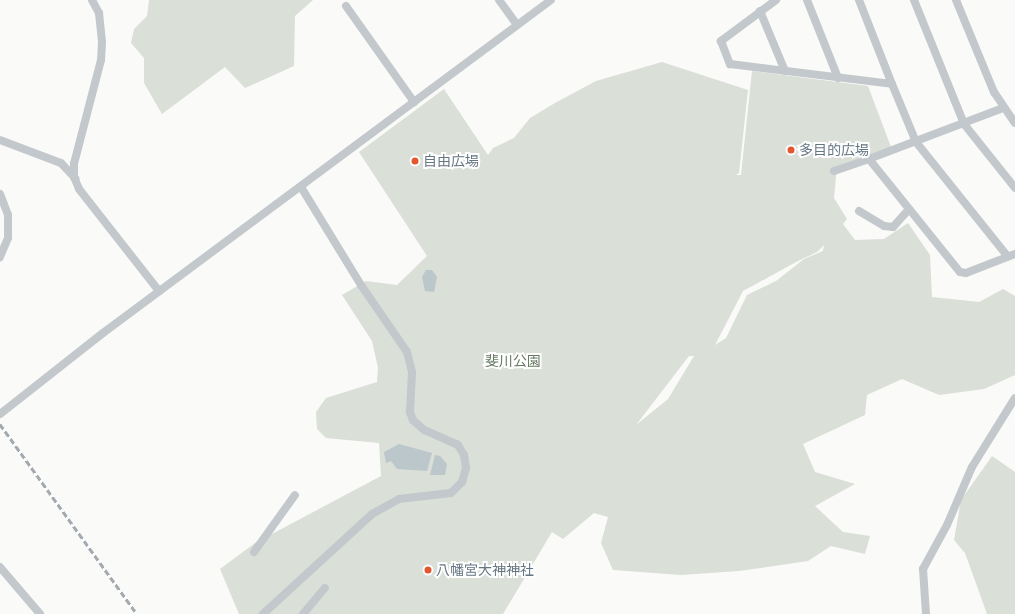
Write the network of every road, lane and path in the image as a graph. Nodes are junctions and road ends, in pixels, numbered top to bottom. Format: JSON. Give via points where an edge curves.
{"nodes":[{"id":1,"x":92,"y":0,"type":"edge"},
{"id":2,"x":499,"y":0,"type":"edge"},
{"id":3,"x":552,"y":0,"type":"edge"},
{"id":4,"x":776,"y":0,"type":"edge"},
{"id":5,"x":807,"y":0,"type":"edge"},
{"id":6,"x":859,"y":0,"type":"edge"},
{"id":7,"x":914,"y":0,"type":"edge"},
{"id":8,"x":956,"y":0,"type":"edge"},
{"id":9,"x":346,"y":6,"type":"dead end"},
{"id":10,"x":760,"y":12,"type":"junction"},
{"id":11,"x":517,"y":25,"type":"junction"},
{"id":12,"x":785,"y":71,"type":"junction"},
{"id":13,"x":838,"y":78,"type":"junction"},
{"id":14,"x":892,"y":84,"type":"junction"},
{"id":15,"x":414,"y":102,"type":"junction"},
{"id":16,"x":1003,"y":108,"type":"junction"},
{"id":17,"x":1015,"y":123,"type":"edge"},
{"id":18,"x":964,"y":124,"type":"junction"},
{"id":19,"x":0,"y":140,"type":"edge"},
{"id":20,"x":916,"y":142,"type":"junction"},
{"id":21,"x":869,"y":159,"type":"junction"},
{"id":22,"x":834,"y":171,"type":"dead end"},
{"id":23,"x":74,"y":178,"type":"junction"},
{"id":24,"x":301,"y":187,"type":"junction"},
{"id":25,"x":1015,"y":188,"type":"edge"},
{"id":26,"x":0,"y":194,"type":"edge"},
{"id":27,"x":909,"y":209,"type":"junction"},
{"id":28,"x":859,"y":212,"type":"dead end"},
{"id":29,"x":1011,"y":256,"type":"edge"},
{"id":30,"x":0,"y":257,"type":"edge"},
{"id":31,"x":159,"y":291,"type":"junction"},
{"id":32,"x":1015,"y":398,"type":"edge"},
{"id":33,"x":0,"y":414,"type":"edge"},
{"id":34,"x":295,"y":495,"type":"dead end"},
{"id":35,"x":254,"y":552,"type":"dead end"},
{"id":36,"x":0,"y":567,"type":"edge"},
{"id":37,"x":325,"y":588,"type":"dead end"},
{"id":38,"x":40,"y":614,"type":"edge"},
{"id":39,"x":263,"y":614,"type":"edge"},
{"id":40,"x":303,"y":614,"type":"edge"},
{"id":41,"x":926,"y":614,"type":"edge"}],
"edges":[{"from":1,"to":23,"type":"street","via":[[99,13],[101,54],[74,164]]},
{"from":2,"to":11,"type":"street"},
{"from":3,"to":11,"type":"street"},
{"from":4,"to":10,"type":"street"},
{"from":5,"to":13,"type":"street"},
{"from":6,"to":14,"type":"street"},
{"from":7,"to":18,"type":"street"},
{"from":8,"to":16,"type":"street","via":[[980,61]]},
{"from":9,"to":15,"type":"street"},
{"from":10,"to":12,"type":"street"},
{"from":10,"to":12,"type":"street","via":[[721,41],[730,64]]},
{"from":11,"to":15,"type":"street"},
{"from":12,"to":13,"type":"street"},
{"from":13,"to":14,"type":"street"},
{"from":14,"to":20,"type":"street"},
{"from":15,"to":24,"type":"street"},
{"from":16,"to":17,"type":"street"},
{"from":16,"to":18,"type":"street"},
{"from":18,"to":20,"type":"street"},
{"from":18,"to":25,"type":"street"},
{"from":19,"to":23,"type":"street","via":[[61,162]]},
{"from":20,"to":21,"type":"street"},
{"from":20,"to":29,"type":"street"},
{"from":21,"to":22,"type":"street"},
{"from":21,"to":27,"type":"street"},
{"from":23,"to":31,"type":"street","via":[[79,188]]},
{"from":24,"to":31,"type":"street"},
{"from":24,"to":39,"type":"street","via":[[360,285],[407,352],[412,372],[410,412],[413,420],[421,428],[458,445],[464,455],[466,468],[462,482],[451,493],[399,499],[372,514]]},
{"from":26,"to":30,"type":"street","via":[[8,215],[8,238]]},
{"from":27,"to":28,"type":"street","via":[[894,227],[884,226]]},
{"from":27,"to":29,"type":"street","via":[[960,272],[966,273]]},
{"from":31,"to":33,"type":"street"},
{"from":32,"to":41,"type":"street","via":[[972,467],[947,525],[923,569]]},
{"from":34,"to":35,"type":"street"},
{"from":36,"to":38,"type":"street"},
{"from":37,"to":40,"type":"street"}]}
